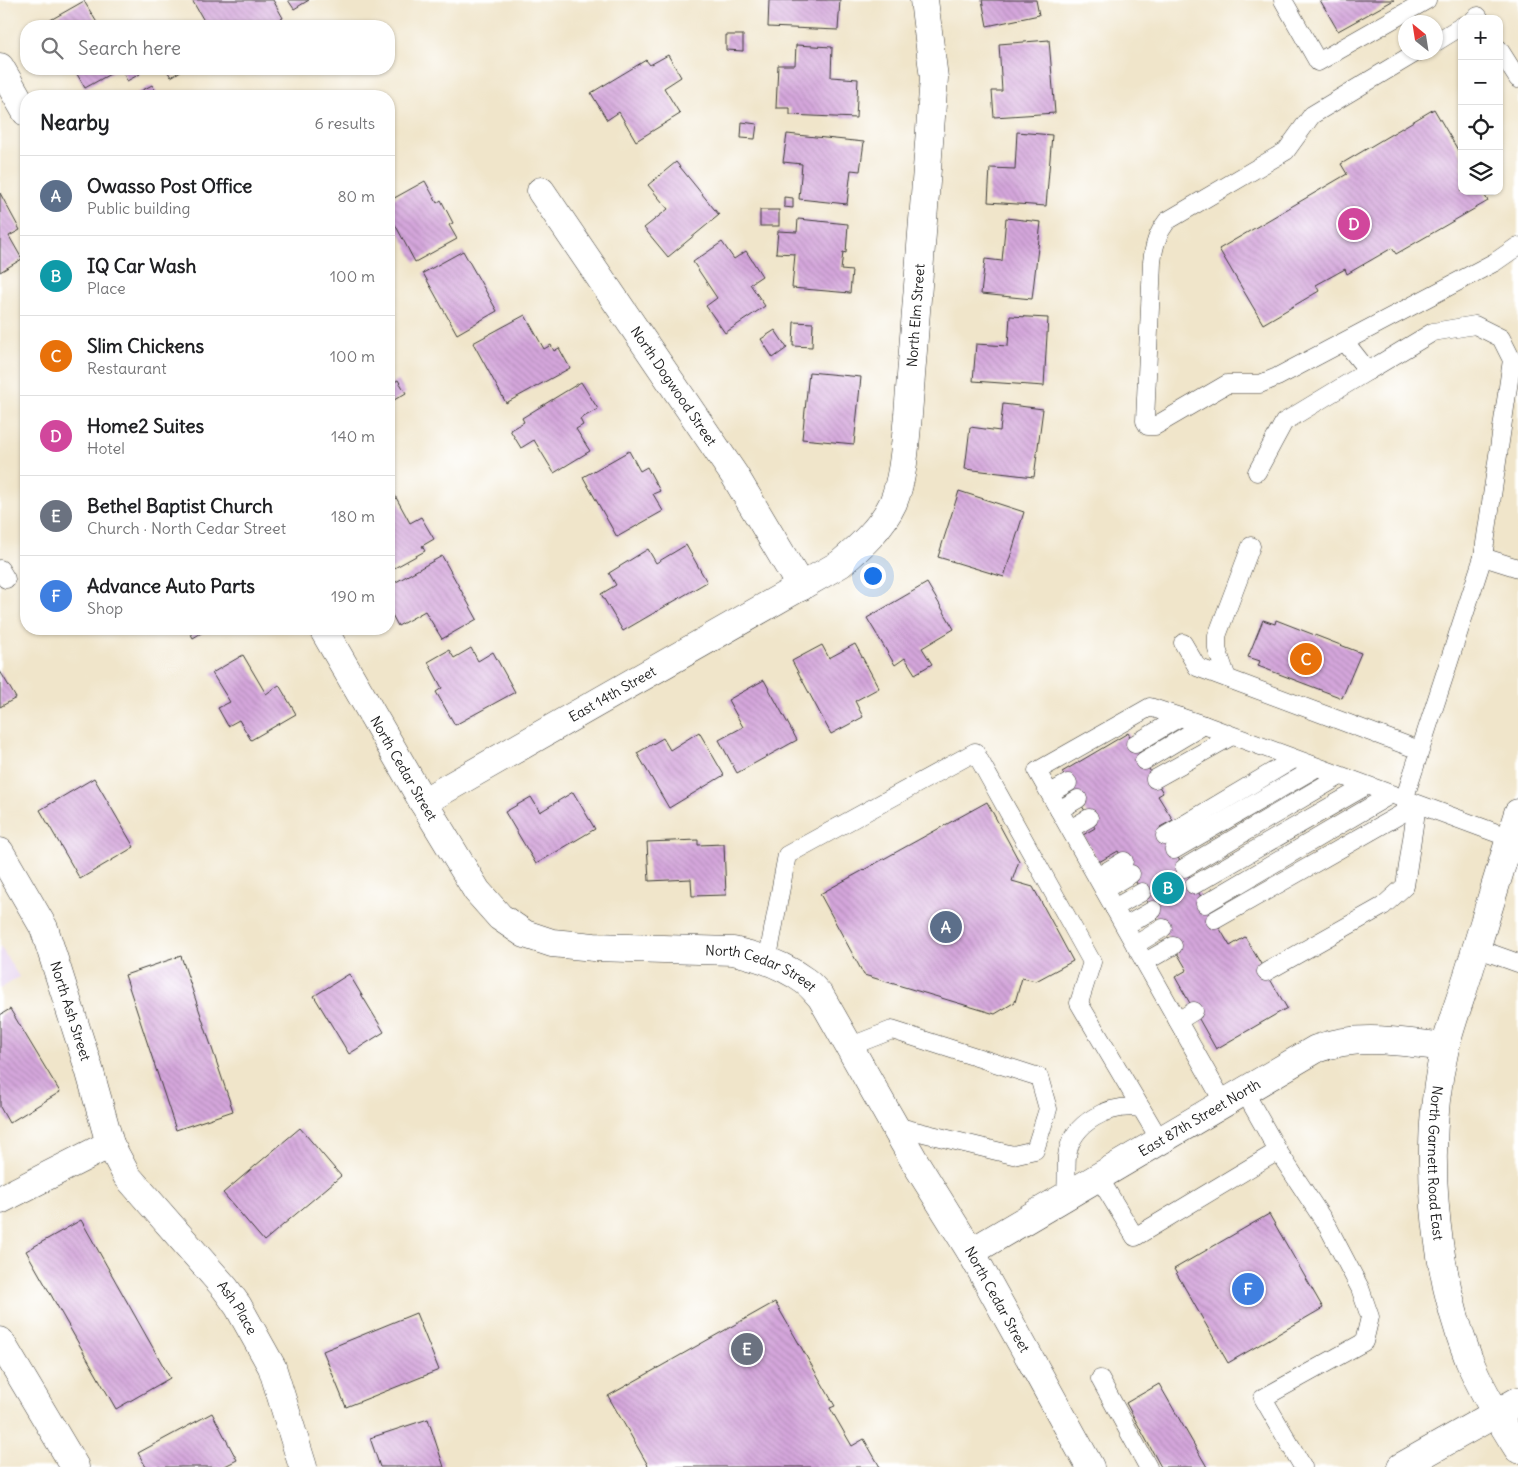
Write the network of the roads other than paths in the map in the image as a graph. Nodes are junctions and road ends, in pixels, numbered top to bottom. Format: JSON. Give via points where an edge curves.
{"nodes":[{"id":1,"x":924,"y":0,"type":"edge"},
{"id":2,"x":1283,"y":0,"type":"edge"},
{"id":3,"x":1427,"y":0,"type":"edge"},
{"id":4,"x":1458,"y":28,"type":"edge"},
{"id":5,"x":1443,"y":38,"type":"edge"},
{"id":6,"x":1503,"y":55,"type":"edge"},
{"id":7,"x":1404,"y":60,"type":"edge"},
{"id":8,"x":0,"y":66,"type":"edge"},
{"id":9,"x":1518,"y":79,"type":"edge"},
{"id":10,"x":20,"y":101,"type":"edge"},
{"id":11,"x":541,"y":191,"type":"dead end"},
{"id":12,"x":1518,"y":246,"type":"edge"},
{"id":13,"x":1345,"y":342,"type":"junction"},
{"id":14,"x":1368,"y":371,"type":"junction"},
{"id":15,"x":1257,"y":472,"type":"dead end"},
{"id":16,"x":1250,"y":546,"type":"dead end"},
{"id":17,"x":1484,"y":557,"type":"junction"},
{"id":18,"x":1518,"y":568,"type":"edge"},
{"id":19,"x":802,"y":587,"type":"junction"},
{"id":20,"x":326,"y":635,"type":"edge"},
{"id":21,"x":1183,"y":643,"type":"dead end"},
{"id":22,"x":1227,"y":678,"type":"junction"},
{"id":23,"x":1180,"y":717,"type":"junction"},
{"id":24,"x":1204,"y":725,"type":"junction"},
{"id":25,"x":1232,"y":736,"type":"junction"},
{"id":26,"x":1135,"y":744,"type":"dead end"},
{"id":27,"x":1420,"y":750,"type":"junction"},
{"id":28,"x":1294,"y":759,"type":"junction"},
{"id":29,"x":1144,"y":761,"type":"dead end"},
{"id":30,"x":1316,"y":768,"type":"junction"},
{"id":31,"x":1340,"y":776,"type":"junction"},
{"id":32,"x":1155,"y":779,"type":"dead end"},
{"id":33,"x":1068,"y":783,"type":"dead end"},
{"id":34,"x":1366,"y":786,"type":"junction"},
{"id":35,"x":1050,"y":793,"type":"junction"},
{"id":36,"x":1078,"y":799,"type":"dead end"},
{"id":37,"x":1404,"y":800,"type":"junction"},
{"id":38,"x":423,"y":802,"type":"junction"},
{"id":39,"x":1059,"y":810,"type":"junction"},
{"id":40,"x":1089,"y":818,"type":"dead end"},
{"id":41,"x":1514,"y":825,"type":"edge"},
{"id":42,"x":1070,"y":829,"type":"junction"},
{"id":43,"x":0,"y":852,"type":"edge"},
{"id":44,"x":1128,"y":867,"type":"dead end"},
{"id":45,"x":1184,"y":868,"type":"dead end"},
{"id":46,"x":1101,"y":883,"type":"junction"},
{"id":47,"x":1194,"y":885,"type":"dead end"},
{"id":48,"x":1142,"y":892,"type":"dead end"},
{"id":49,"x":1205,"y":904,"type":"dead end"},
{"id":50,"x":1114,"y":908,"type":"junction"},
{"id":51,"x":1153,"y":910,"type":"dead end"},
{"id":52,"x":1215,"y":920,"type":"dead end"},
{"id":53,"x":1125,"y":926,"type":"junction"},
{"id":54,"x":1163,"y":928,"type":"dead end"},
{"id":55,"x":1135,"y":945,"type":"junction"},
{"id":56,"x":1173,"y":946,"type":"dead end"},
{"id":57,"x":1476,"y":948,"type":"junction"},
{"id":58,"x":767,"y":962,"type":"junction"},
{"id":59,"x":1145,"y":962,"type":"junction"},
{"id":60,"x":1518,"y":963,"type":"edge"},
{"id":61,"x":1266,"y":972,"type":"dead end"},
{"id":62,"x":1194,"y":1011,"type":"dead end"},
{"id":63,"x":1178,"y":1021,"type":"junction"},
{"id":64,"x":850,"y":1046,"type":"junction"},
{"id":65,"x":1446,"y":1047,"type":"junction"},
{"id":66,"x":1234,"y":1097,"type":"junction"},
{"id":67,"x":1141,"y":1108,"type":"junction"},
{"id":68,"x":895,"y":1126,"type":"junction"},
{"id":69,"x":1160,"y":1140,"type":"junction"},
{"id":70,"x":110,"y":1144,"type":"junction"},
{"id":71,"x":1278,"y":1151,"type":"junction"},
{"id":72,"x":127,"y":1176,"type":"joint"},
{"id":73,"x":1098,"y":1176,"type":"junction"},
{"id":74,"x":1066,"y":1194,"type":"junction"},
{"id":75,"x":0,"y":1200,"type":"edge"},
{"id":76,"x":970,"y":1252,"type":"junction"},
{"id":77,"x":0,"y":1340,"type":"edge"},
{"id":78,"x":1100,"y":1379,"type":"dead end"},
{"id":79,"x":1507,"y":1408,"type":"edge"},
{"id":80,"x":1518,"y":1449,"type":"edge"},
{"id":81,"x":75,"y":1467,"type":"edge"},
{"id":82,"x":303,"y":1467,"type":"edge"},
{"id":83,"x":1090,"y":1467,"type":"edge"},
{"id":84,"x":1148,"y":1467,"type":"edge"},
{"id":85,"x":1303,"y":1467,"type":"edge"},
{"id":86,"x":1401,"y":1467,"type":"edge"}],
"edges":[{"from":1,"to":19,"type":"street","name":"North Elm Street","via":[[934,78],[902,470],[893,503],[878,527],[840,564]]},
{"from":2,"to":3,"type":"lane","via":[[1318,62]]},
{"from":4,"to":5,"type":"lane"},
{"from":6,"to":9,"type":"lane"},
{"from":7,"to":13,"type":"lane","via":[[1312,115],[1286,152],[1167,221],[1160,229],[1152,262],[1145,421],[1148,426],[1155,426],[1227,384],[1260,384]]},
{"from":8,"to":10,"type":"street"},
{"from":11,"to":19,"type":"street","name":"North Dogwood Street","via":[[735,476]]},
{"from":12,"to":13,"type":"lane","via":[[1495,262]]},
{"from":13,"to":14,"type":"lane"},
{"from":14,"to":15,"type":"lane","via":[[1284,422]]},
{"from":14,"to":17,"type":"lane","via":[[1433,332],[1475,325],[1501,338],[1512,360]]},
{"from":16,"to":22,"type":"lane","via":[[1217,636],[1217,649]]},
{"from":17,"to":18,"type":"lane"},
{"from":17,"to":27,"type":"lane"},
{"from":19,"to":38,"type":"street","name":"East 14th Street"},
{"from":20,"to":38,"type":"street","name":"North Cedar Street"},
{"from":21,"to":22,"type":"lane","via":[[1197,667]]},
{"from":22,"to":27,"type":"lane"},
{"from":23,"to":24,"type":"lane"},
{"from":23,"to":26,"type":"lane"},
{"from":23,"to":35,"type":"lane","via":[[1150,707],[1037,770]]},
{"from":24,"to":25,"type":"lane"},
{"from":24,"to":29,"type":"lane"},
{"from":25,"to":28,"type":"lane"},
{"from":25,"to":32,"type":"lane"},
{"from":27,"to":37,"type":"lane"},
{"from":28,"to":30,"type":"lane"},
{"from":28,"to":30,"type":"lane","via":[[1170,843]]},
{"from":30,"to":31,"type":"lane"},
{"from":31,"to":34,"type":"lane"},
{"from":31,"to":45,"type":"lane"},
{"from":33,"to":35,"type":"lane"},
{"from":34,"to":37,"type":"lane"},
{"from":34,"to":47,"type":"lane"},
{"from":35,"to":39,"type":"lane"},
{"from":36,"to":39,"type":"lane"},
{"from":37,"to":41,"type":"lane"},
{"from":37,"to":49,"type":"lane"},
{"from":37,"to":52,"type":"lane"},
{"from":37,"to":61,"type":"lane","via":[[1405,886],[1383,906]]},
{"from":38,"to":58,"type":"street","name":"North Cedar Street","via":[[477,891],[500,917],[525,934],[552,943],[594,947],[733,951]]},
{"from":39,"to":42,"type":"lane"},
{"from":40,"to":42,"type":"lane"},
{"from":41,"to":57,"type":"street","name":"North Garnett Road East"},
{"from":42,"to":46,"type":"lane"},
{"from":43,"to":70,"type":"street","name":"North Ash Street","via":[[44,928]]},
{"from":44,"to":46,"type":"lane"},
{"from":46,"to":50,"type":"lane"},
{"from":48,"to":50,"type":"lane"},
{"from":50,"to":53,"type":"lane"},
{"from":51,"to":53,"type":"lane"},
{"from":53,"to":55,"type":"lane"},
{"from":54,"to":55,"type":"lane"},
{"from":55,"to":59,"type":"lane"},
{"from":56,"to":59,"type":"lane"},
{"from":57,"to":60,"type":"lane"},
{"from":57,"to":65,"type":"street","name":"North Garnett Road East"},
{"from":58,"to":64,"type":"street","name":"North Cedar Street","via":[[806,981],[821,997]]},
{"from":58,"to":67,"type":"lane","via":[[787,855],[975,752],[1092,962],[1079,1003]]},
{"from":59,"to":63,"type":"lane"},
{"from":62,"to":63,"type":"lane"},
{"from":63,"to":66,"type":"lane"},
{"from":64,"to":68,"type":"street","name":"North Cedar Street"},
{"from":64,"to":68,"type":"lane","via":[[892,1030],[1039,1077],[1048,1109],[1035,1150],[1013,1155]]},
{"from":65,"to":66,"type":"street","name":"East 87th Street North","via":[[1383,1040],[1339,1042],[1316,1049]]},
{"from":65,"to":79,"type":"street","name":"North Garnett Road East","via":[[1437,1097],[1432,1157],[1448,1290],[1470,1362]]},
{"from":66,"to":69,"type":"street","name":"East 87th Street North"},
{"from":66,"to":71,"type":"lane"},
{"from":67,"to":69,"type":"lane"},
{"from":67,"to":74,"type":"lane","via":[[1116,1108],[1087,1122],[1077,1132],[1068,1155]]},
{"from":68,"to":76,"type":"street","name":"North Cedar Street"},
{"from":69,"to":73,"type":"street","name":"East 87th Street North"},
{"from":70,"to":72,"type":"street","name":"North Ash Street"},
{"from":70,"to":75,"type":"street"},
{"from":71,"to":73,"type":"lane","via":[[1135,1237]]},
{"from":71,"to":85,"type":"lane","via":[[1328,1227],[1360,1288],[1370,1317],[1364,1342],[1263,1398]]},
{"from":72,"to":82,"type":"street","name":"Ash Place","via":[[238,1306],[272,1367]]},
{"from":73,"to":74,"type":"street","name":"East 87th Street North"},
{"from":74,"to":76,"type":"street","name":"East 87th Street North"},
{"from":76,"to":83,"type":"street","name":"North Cedar Street"},
{"from":77,"to":81,"type":"street"},
{"from":78,"to":84,"type":"lane"},
{"from":79,"to":80,"type":"street","name":"North Garnett Road East"},
{"from":79,"to":86,"type":"street"}]}
